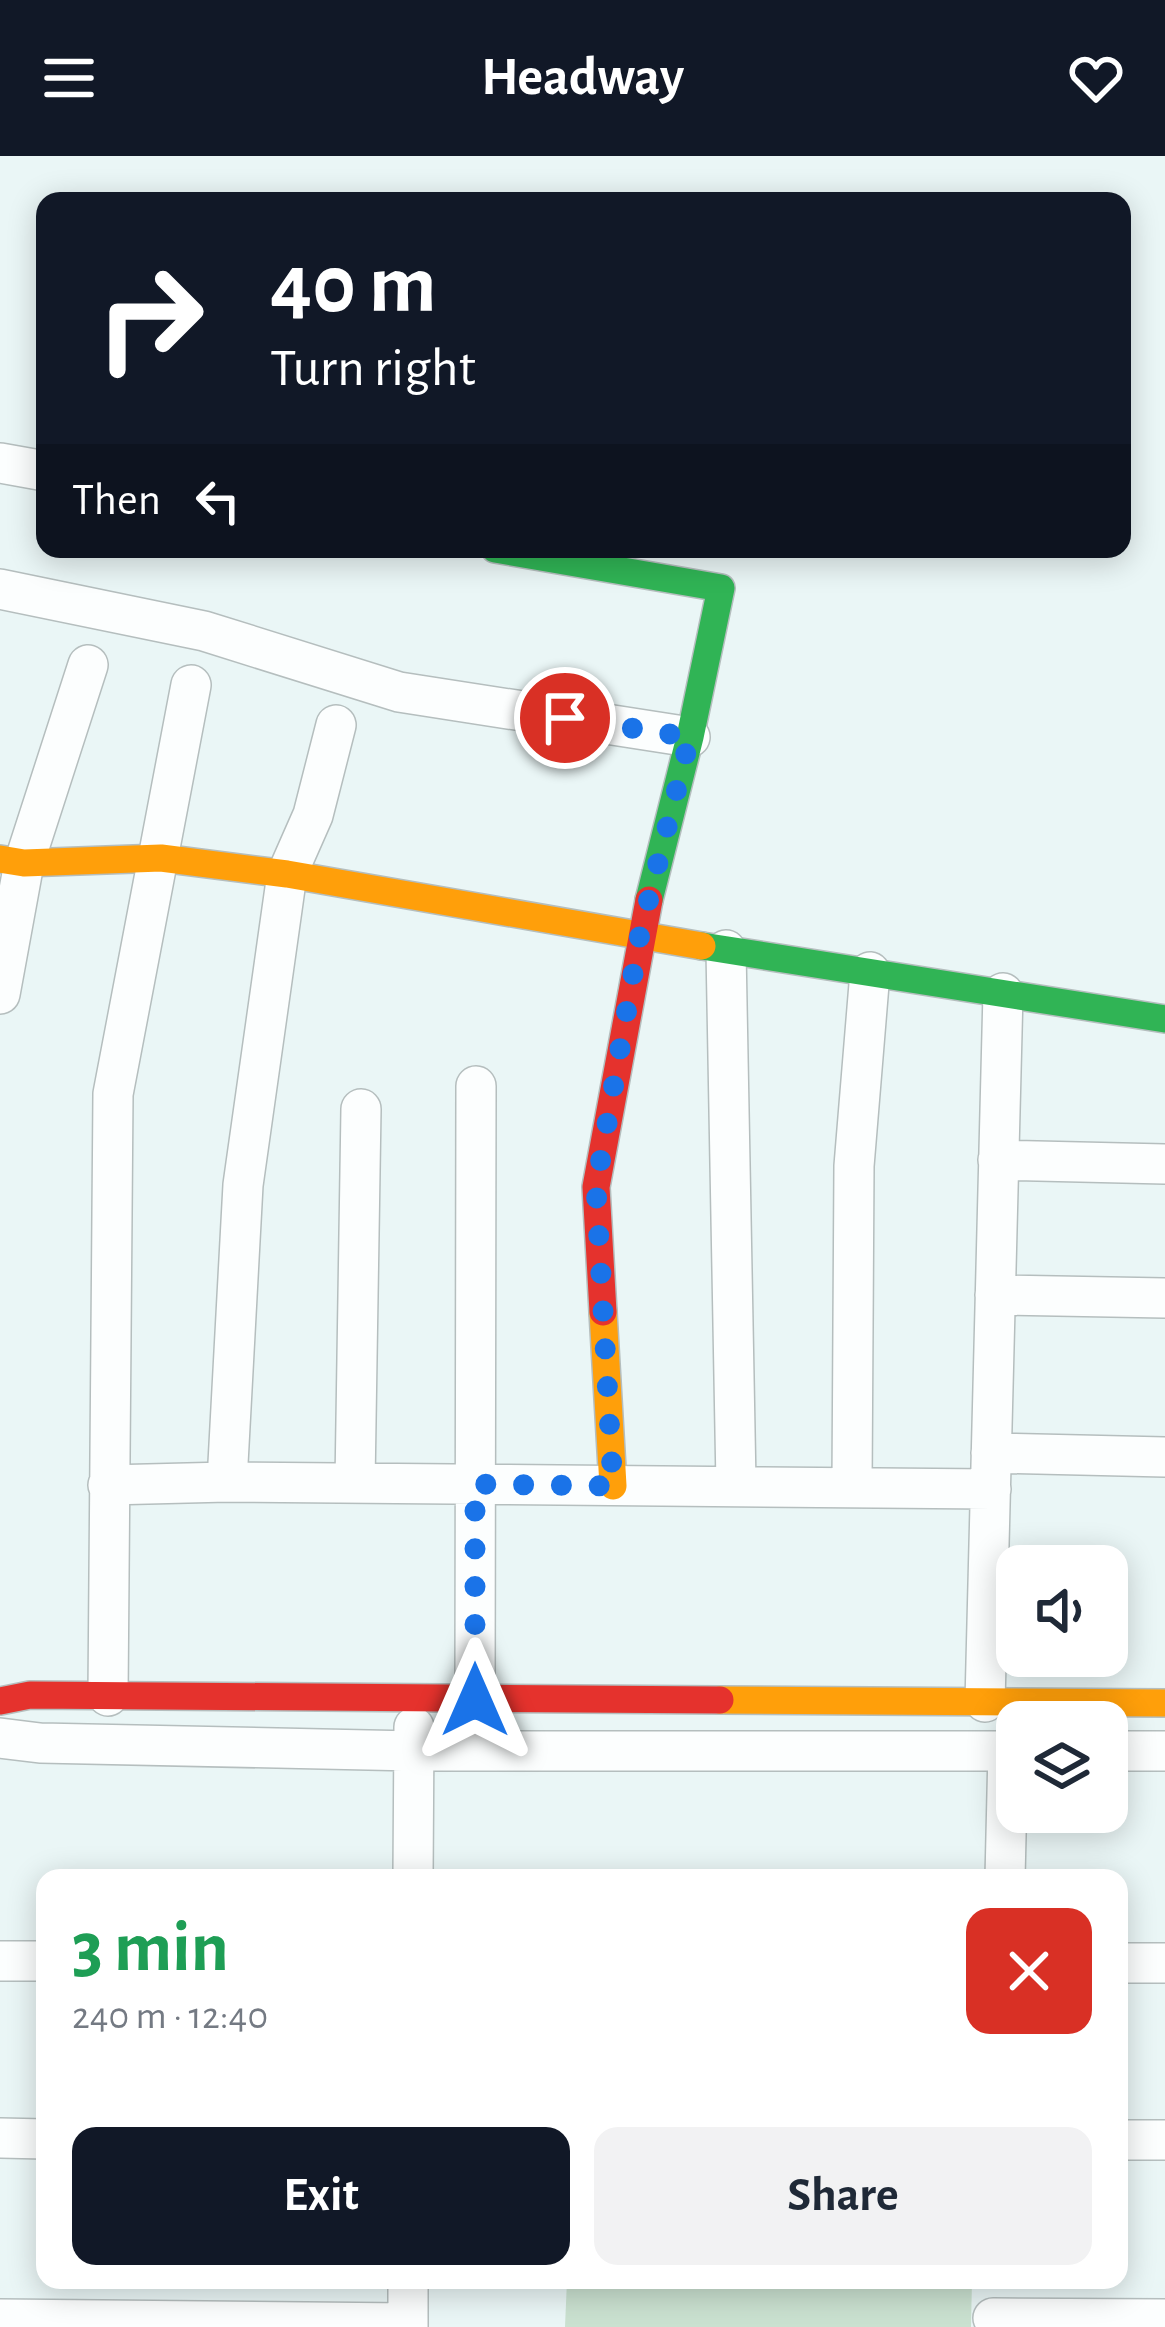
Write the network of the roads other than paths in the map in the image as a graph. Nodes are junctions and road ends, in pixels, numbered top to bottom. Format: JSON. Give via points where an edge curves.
{"nodes":[{"id":1,"x":0,"y":463,"type":"edge"},
{"id":2,"x":36,"y":469,"type":"edge"},
{"id":3,"x":547,"y":558,"type":"edge"},
{"id":4,"x":0,"y":590,"type":"edge"},
{"id":5,"x":88,"y":665,"type":"dead end"},
{"id":6,"x":191,"y":685,"type":"dead end"},
{"id":7,"x":336,"y":724,"type":"dead end"},
{"id":8,"x":690,"y":737,"type":"junction"},
{"id":9,"x":161,"y":858,"type":"junction"},
{"id":10,"x":12,"y":861,"type":"edge"},
{"id":11,"x":287,"y":874,"type":"junction"},
{"id":12,"x":640,"y":934,"type":"junction"},
{"id":13,"x":726,"y":950,"type":"junction"},
{"id":14,"x":870,"y":972,"type":"junction"},
{"id":15,"x":1003,"y":993,"type":"junction"},
{"id":16,"x":0,"y":994,"type":"edge"},
{"id":17,"x":1165,"y":1019,"type":"edge"},
{"id":18,"x":476,"y":1086,"type":"dead end"},
{"id":19,"x":361,"y":1109,"type":"dead end"},
{"id":20,"x":998,"y":1160,"type":"junction"},
{"id":21,"x":1165,"y":1164,"type":"edge"},
{"id":22,"x":995,"y":1295,"type":"junction"},
{"id":23,"x":1165,"y":1298,"type":"edge"},
{"id":24,"x":1165,"y":1457,"type":"edge"},
{"id":25,"x":991,"y":1471,"type":"junction"},
{"id":26,"x":227,"y":1482,"type":"junction"},
{"id":27,"x":355,"y":1483,"type":"junction"},
{"id":28,"x":475,"y":1484,"type":"junction"},
{"id":29,"x":736,"y":1484,"type":"junction"},
{"id":30,"x":107,"y":1485,"type":"junction"},
{"id":31,"x":613,"y":1486,"type":"junction"},
{"id":32,"x":852,"y":1486,"type":"junction"},
{"id":33,"x":108,"y":1696,"type":"junction"},
{"id":34,"x":414,"y":1700,"type":"junction"},
{"id":35,"x":475,"y":1700,"type":"junction"},
{"id":36,"x":0,"y":1701,"type":"edge"},
{"id":37,"x":985,"y":1702,"type":"junction"},
{"id":38,"x":1165,"y":1703,"type":"edge"},
{"id":39,"x":0,"y":1738,"type":"edge"},
{"id":40,"x":414,"y":1751,"type":"junction"},
{"id":41,"x":996,"y":1751,"type":"edge"},
{"id":42,"x":1128,"y":1751,"type":"edge"},
{"id":43,"x":1165,"y":1751,"type":"edge"},
{"id":44,"x":1007,"y":1833,"type":"edge"},
{"id":45,"x":413,"y":1869,"type":"edge"},
{"id":46,"x":1005,"y":1869,"type":"edge"},
{"id":47,"x":0,"y":1961,"type":"edge"},
{"id":48,"x":36,"y":1961,"type":"edge"},
{"id":49,"x":1128,"y":1963,"type":"edge"},
{"id":50,"x":1165,"y":1963,"type":"edge"},
{"id":51,"x":0,"y":2138,"type":"edge"},
{"id":52,"x":36,"y":2139,"type":"edge"},
{"id":53,"x":1128,"y":2140,"type":"edge"},
{"id":54,"x":1165,"y":2140,"type":"edge"},
{"id":55,"x":408,"y":2289,"type":"edge"},
{"id":56,"x":993,"y":2308,"type":"edge"},
{"id":57,"x":0,"y":2319,"type":"edge"},
{"id":58,"x":1165,"y":2319,"type":"edge"},
{"id":59,"x":408,"y":2325,"type":"edge"}],
"edges":[{"from":1,"to":2,"type":"street"},
{"from":3,"to":8,"type":"street","via":[[722,588]]},
{"from":4,"to":8,"type":"street","via":[[204,631],[399,692]]},
{"from":5,"to":10,"type":"street"},
{"from":6,"to":9,"type":"street"},
{"from":7,"to":11,"type":"street","via":[[313,815]]},
{"from":8,"to":12,"type":"street"},
{"from":9,"to":10,"type":"street"},
{"from":9,"to":11,"type":"street"},
{"from":9,"to":30,"type":"street","via":[[113,1094]]},
{"from":10,"to":16,"type":"street"},
{"from":11,"to":12,"type":"street"},
{"from":11,"to":26,"type":"street","via":[[243,1185]]},
{"from":12,"to":13,"type":"street"},
{"from":12,"to":31,"type":"street","via":[[596,1187]]},
{"from":13,"to":14,"type":"street"},
{"from":13,"to":29,"type":"street"},
{"from":14,"to":15,"type":"street"},
{"from":14,"to":32,"type":"street","via":[[854,1166]]},
{"from":15,"to":17,"type":"street"},
{"from":15,"to":20,"type":"street"},
{"from":18,"to":28,"type":"street"},
{"from":19,"to":27,"type":"street"},
{"from":20,"to":21,"type":"street"},
{"from":20,"to":22,"type":"street"},
{"from":22,"to":23,"type":"street"},
{"from":22,"to":25,"type":"street"},
{"from":24,"to":25,"type":"street"},
{"from":25,"to":32,"type":"street"},
{"from":25,"to":37,"type":"street"},
{"from":26,"to":27,"type":"street"},
{"from":26,"to":30,"type":"street"},
{"from":27,"to":28,"type":"street"},
{"from":28,"to":31,"type":"street"},
{"from":28,"to":35,"type":"street"},
{"from":29,"to":31,"type":"street"},
{"from":29,"to":32,"type":"street"},
{"from":30,"to":33,"type":"street"},
{"from":33,"to":34,"type":"street"},
{"from":33,"to":36,"type":"street"},
{"from":34,"to":35,"type":"street"},
{"from":34,"to":40,"type":"street"},
{"from":35,"to":37,"type":"street"},
{"from":37,"to":38,"type":"street"},
{"from":39,"to":40,"type":"street"},
{"from":40,"to":41,"type":"street"},
{"from":40,"to":45,"type":"street"},
{"from":42,"to":43,"type":"street"},
{"from":44,"to":46,"type":"street"},
{"from":47,"to":48,"type":"street"},
{"from":49,"to":50,"type":"street"},
{"from":51,"to":52,"type":"street"},
{"from":53,"to":54,"type":"street"},
{"from":55,"to":59,"type":"street"},
{"from":56,"to":58,"type":"street"},
{"from":57,"to":59,"type":"street"}]}
